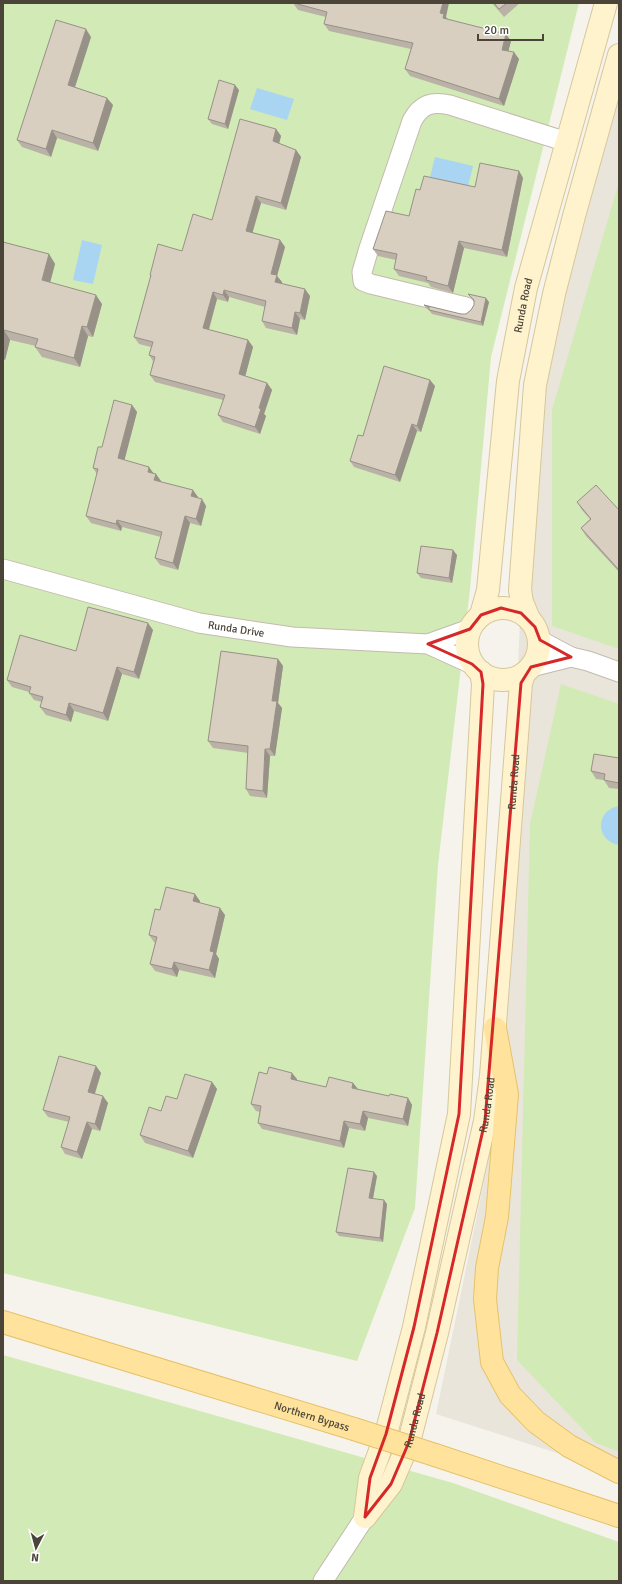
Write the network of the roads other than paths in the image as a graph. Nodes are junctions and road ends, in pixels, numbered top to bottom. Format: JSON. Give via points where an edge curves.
{"nodes":[{"id":1,"x":606,"y":3,"type":"edge"},
{"id":2,"x":619,"y":54,"type":"edge"},
{"id":3,"x":567,"y":142,"type":"junction"},
{"id":4,"x":466,"y":307,"type":"dead end"},
{"id":5,"x":3,"y":570,"type":"edge"},
{"id":6,"x":529,"y":619,"type":"junction"},
{"id":7,"x":476,"y":622,"type":"junction"},
{"id":8,"x":539,"y":640,"type":"junction"},
{"id":9,"x":428,"y":644,"type":"junction"},
{"id":10,"x":571,"y":657,"type":"junction"},
{"id":11,"x":476,"y":668,"type":"junction"},
{"id":12,"x":528,"y":670,"type":"junction"},
{"id":13,"x":619,"y":672,"type":"edge"},
{"id":14,"x":495,"y":1028,"type":"junction"},
{"id":15,"x":3,"y":1322,"type":"edge"},
{"id":16,"x":619,"y":1472,"type":"edge"},
{"id":17,"x":619,"y":1516,"type":"edge"},
{"id":18,"x":365,"y":1517,"type":"junction"},
{"id":19,"x":323,"y":1581,"type":"edge"}],
"edges":[{"from":1,"to":3,"type":"street","name":"Runda Road"},
{"from":2,"to":6,"type":"street","via":[[558,280],[535,385],[520,590]]},
{"from":3,"to":4,"type":"street","via":[[450,104],[438,102],[417,111],[369,248],[362,272],[363,281]]},
{"from":3,"to":7,"type":"street","name":"Runda Road","via":[[526,288],[508,381],[488,590]]},
{"from":5,"to":9,"type":"street","name":"Runda Drive","via":[[221,627],[292,637]]},
{"from":6,"to":7,"type":"street","via":[[511,609],[501,608],[490,610]]},
{"from":6,"to":8,"type":"street"},
{"from":7,"to":9,"type":"street"},
{"from":7,"to":11,"type":"street","via":[[466,641],[467,652]]},
{"from":8,"to":10,"type":"street"},
{"from":8,"to":12,"type":"street","via":[[537,658]]},
{"from":9,"to":11,"type":"street","name":"Runda Drive"},
{"from":10,"to":12,"type":"street","name":"Runda Drive"},
{"from":10,"to":13,"type":"street","name":"Runda Drive"},
{"from":11,"to":12,"type":"street","name":"Runda Drive","via":[[494,680],[515,679]]},
{"from":11,"to":18,"type":"street","name":"Runda Road","via":[[483,684],[459,1114],[414,1327],[386,1434],[370,1478]]},
{"from":12,"to":14,"type":"street","name":"Runda Road","via":[[521,683]]},
{"from":14,"to":16,"type":"main road","via":[[507,1094],[497,1217],[487,1268],[488,1330],[492,1362],[510,1395],[536,1422],[569,1446]]},
{"from":14,"to":18,"type":"street","name":"Runda Road","via":[[485,1121],[411,1435],[391,1484]]},
{"from":15,"to":17,"type":"main road","name":"Northern Bypass","bridge":true,"via":[[354,1429]]},
{"from":18,"to":19,"type":"street","name":"Runda Road"}]}
